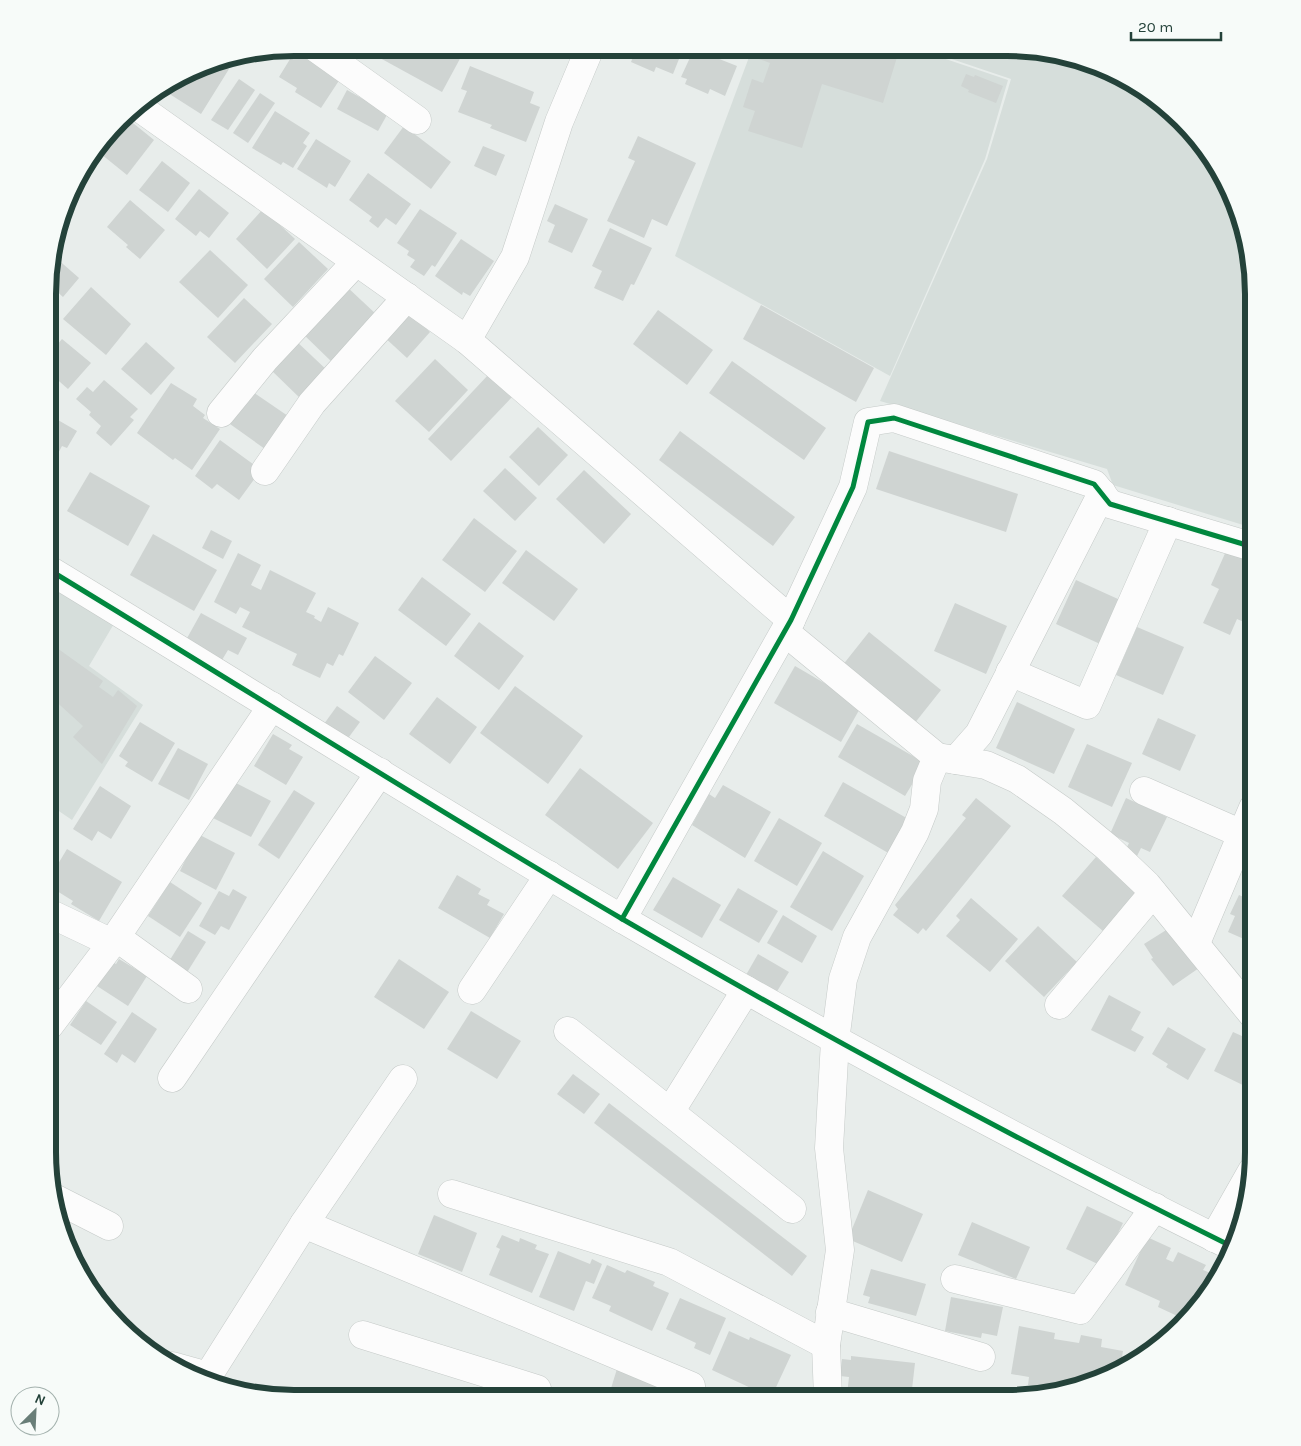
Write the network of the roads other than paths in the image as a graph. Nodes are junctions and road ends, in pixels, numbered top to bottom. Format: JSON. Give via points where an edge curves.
{"nodes":[{"id":1,"x":337,"y":56,"type":"edge"},
{"id":2,"x":587,"y":56,"type":"edge"},
{"id":3,"x":143,"y":110,"type":"edge"},
{"id":4,"x":417,"y":120,"type":"dead end"},
{"id":5,"x":356,"y":262,"type":"junction"},
{"id":6,"x":407,"y":297,"type":"junction"},
{"id":7,"x":467,"y":340,"type":"junction"},
{"id":8,"x":220,"y":413,"type":"dead end"},
{"id":9,"x":265,"y":471,"type":"dead end"},
{"id":10,"x":1102,"y":493,"type":"junction"},
{"id":11,"x":1168,"y":521,"type":"junction"},
{"id":12,"x":1245,"y":544,"type":"edge"},
{"id":13,"x":56,"y":574,"type":"edge"},
{"id":14,"x":788,"y":626,"type":"junction"},
{"id":15,"x":1010,"y":672,"type":"junction"},
{"id":16,"x":272,"y":706,"type":"junction"},
{"id":17,"x":947,"y":759,"type":"junction"},
{"id":18,"x":380,"y":772,"type":"junction"},
{"id":19,"x":1144,"y":791,"type":"dead end"},
{"id":20,"x":1245,"y":827,"type":"edge"},
{"id":21,"x":1242,"y":834,"type":"junction"},
{"id":22,"x":549,"y":875,"type":"junction"},
{"id":23,"x":1153,"y":892,"type":"junction"},
{"id":24,"x":56,"y":917,"type":"edge"},
{"id":25,"x":622,"y":919,"type":"junction"},
{"id":26,"x":114,"y":940,"type":"junction"},
{"id":27,"x":1196,"y":943,"type":"junction"},
{"id":28,"x":188,"y":989,"type":"dead end"},
{"id":29,"x":472,"y":990,"type":"dead end"},
{"id":30,"x":746,"y":990,"type":"junction"},
{"id":31,"x":1059,"y":1005,"type":"dead end"},
{"id":32,"x":1245,"y":1006,"type":"edge"},
{"id":33,"x":56,"y":1017,"type":"edge"},
{"id":34,"x":568,"y":1030,"type":"dead end"},
{"id":35,"x":835,"y":1040,"type":"junction"},
{"id":36,"x":172,"y":1078,"type":"dead end"},
{"id":37,"x":403,"y":1079,"type":"dead end"},
{"id":38,"x":670,"y":1112,"type":"junction"},
{"id":39,"x":452,"y":1194,"type":"dead end"},
{"id":40,"x":62,"y":1202,"type":"edge"},
{"id":41,"x":1239,"y":1205,"type":"edge"},
{"id":42,"x":1155,"y":1207,"type":"junction"},
{"id":43,"x":792,"y":1210,"type":"dead end"},
{"id":44,"x":304,"y":1224,"type":"junction"},
{"id":45,"x":109,"y":1226,"type":"dead end"},
{"id":46,"x":1224,"y":1242,"type":"edge"},
{"id":47,"x":955,"y":1280,"type":"dead end"},
{"id":48,"x":830,"y":1312,"type":"junction"},
{"id":49,"x":363,"y":1335,"type":"dead end"},
{"id":50,"x":826,"y":1345,"type":"junction"},
{"id":51,"x":981,"y":1357,"type":"dead end"},
{"id":52,"x":209,"y":1374,"type":"edge"},
{"id":53,"x":537,"y":1390,"type":"edge"},
{"id":54,"x":690,"y":1390,"type":"edge"},
{"id":55,"x":828,"y":1390,"type":"edge"}],
"edges":[{"from":1,"to":4,"type":"street"},
{"from":2,"to":7,"type":"street","via":[[559,122],[515,257]]},
{"from":3,"to":5,"type":"street"},
{"from":5,"to":6,"type":"street"},
{"from":5,"to":8,"type":"street","via":[[265,359]]},
{"from":6,"to":7,"type":"street"},
{"from":6,"to":9,"type":"street","via":[[312,404]]},
{"from":7,"to":14,"type":"street"},
{"from":10,"to":11,"type":"street","via":[[1110,504]]},
{"from":10,"to":14,"type":"street","via":[[1094,484],[894,418],[868,422],[853,487]]},
{"from":10,"to":15,"type":"street"},
{"from":11,"to":12,"type":"street"},
{"from":11,"to":15,"type":"street","via":[[1087,705]]},
{"from":13,"to":16,"type":"street"},
{"from":14,"to":17,"type":"street"},
{"from":14,"to":25,"type":"street"},
{"from":15,"to":17,"type":"street","via":[[979,734]]},
{"from":16,"to":18,"type":"street"},
{"from":16,"to":26,"type":"street"},
{"from":17,"to":23,"type":"street","via":[[986,765],[1016,779],[1108,848]]},
{"from":17,"to":35,"type":"street","via":[[927,781],[924,810],[915,832],[857,937],[843,979]]},
{"from":18,"to":22,"type":"street"},
{"from":18,"to":36,"type":"street"},
{"from":19,"to":21,"type":"street"},
{"from":20,"to":21,"type":"street"},
{"from":21,"to":27,"type":"street"},
{"from":22,"to":25,"type":"street"},
{"from":22,"to":29,"type":"street"},
{"from":23,"to":27,"type":"street"},
{"from":23,"to":31,"type":"street"},
{"from":24,"to":26,"type":"street"},
{"from":25,"to":30,"type":"street"},
{"from":26,"to":28,"type":"street"},
{"from":26,"to":33,"type":"street"},
{"from":27,"to":32,"type":"street"},
{"from":30,"to":35,"type":"street"},
{"from":30,"to":38,"type":"street"},
{"from":34,"to":38,"type":"street"},
{"from":35,"to":42,"type":"street"},
{"from":35,"to":48,"type":"street","via":[[829,1148],[840,1250]]},
{"from":37,"to":44,"type":"street"},
{"from":38,"to":43,"type":"street"},
{"from":39,"to":50,"type":"street","via":[[669,1262]]},
{"from":40,"to":45,"type":"street"},
{"from":41,"to":46,"type":"street"},
{"from":42,"to":46,"type":"street"},
{"from":42,"to":47,"type":"street","via":[[1080,1310]]},
{"from":44,"to":52,"type":"street"},
{"from":44,"to":54,"type":"street","via":[[691,1386]]},
{"from":48,"to":50,"type":"street"},
{"from":48,"to":51,"type":"street"},
{"from":49,"to":53,"type":"street"},
{"from":50,"to":55,"type":"street"}]}
